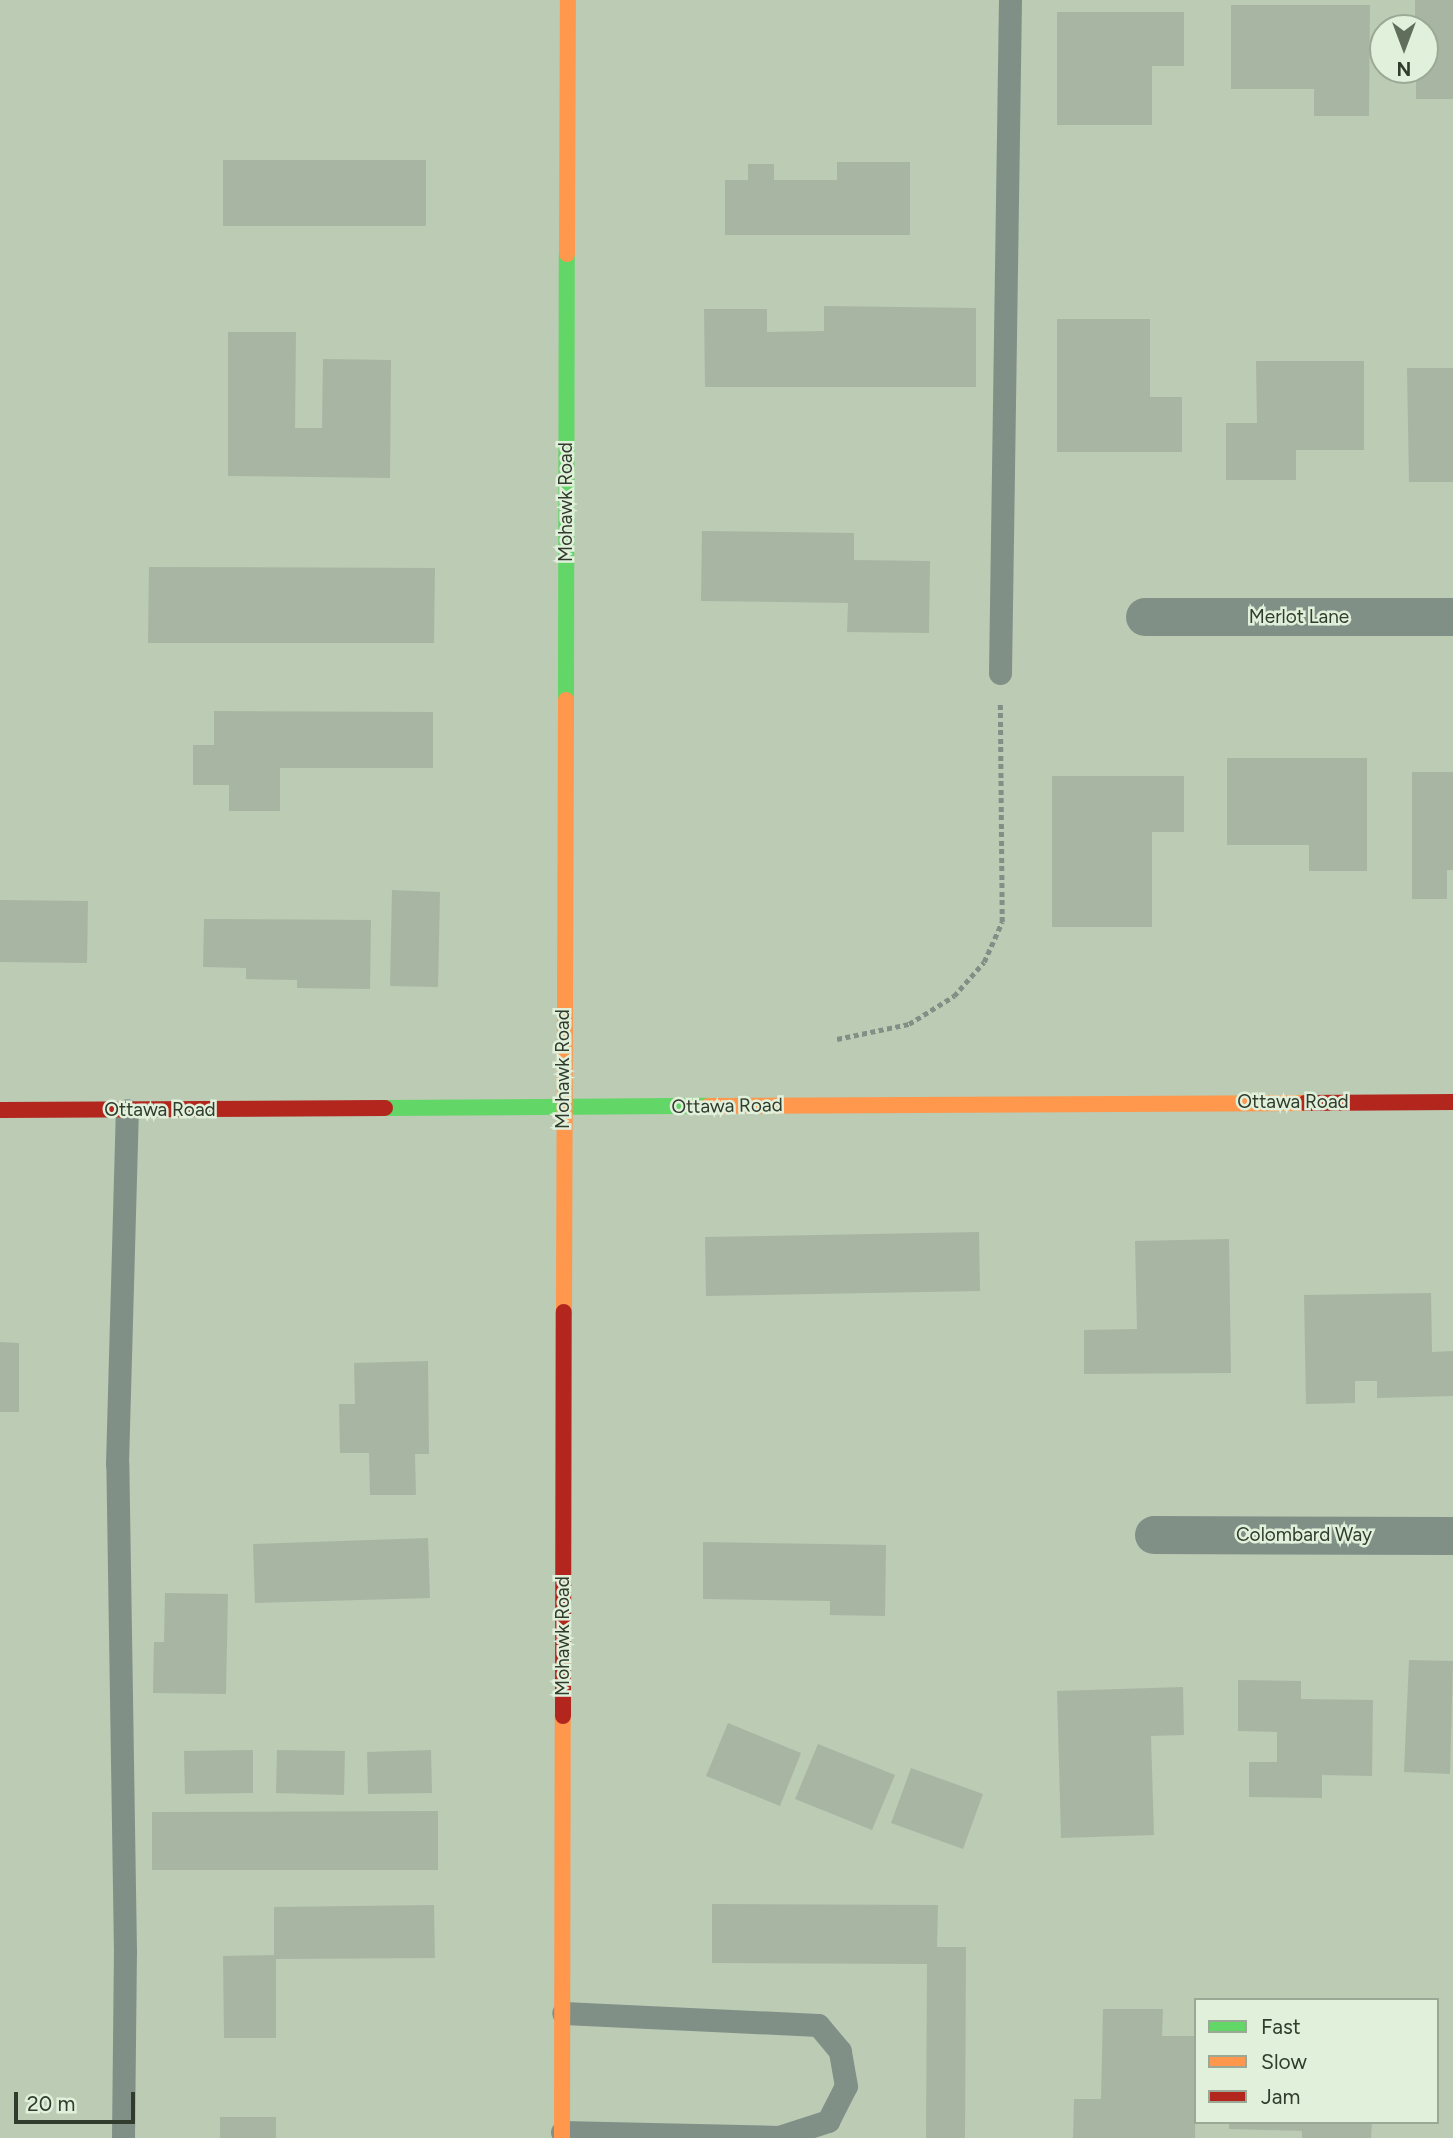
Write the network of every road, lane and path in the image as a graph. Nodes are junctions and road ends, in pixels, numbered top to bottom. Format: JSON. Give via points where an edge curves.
{"nodes":[{"id":1,"x":568,"y":0,"type":"edge"},
{"id":2,"x":1010,"y":0,"type":"edge"},
{"id":3,"x":1145,"y":617,"type":"dead end"},
{"id":4,"x":1453,"y":617,"type":"edge"},
{"id":5,"x":1000,"y":673,"type":"joint"},
{"id":6,"x":837,"y":1039,"type":"dead end"},
{"id":7,"x":1453,"y":1102,"type":"edge"},
{"id":8,"x":563,"y":1109,"type":"junction"},
{"id":9,"x":0,"y":1110,"type":"edge"},
{"id":10,"x":127,"y":1110,"type":"junction"},
{"id":11,"x":1154,"y":1535,"type":"dead end"},
{"id":12,"x":1453,"y":1536,"type":"edge"},
{"id":13,"x":563,"y":2013,"type":"junction"},
{"id":14,"x":562,"y":2135,"type":"edge"},
{"id":15,"x":123,"y":2138,"type":"edge"}],
"edges":[{"from":1,"to":8,"type":"street","name":"Mohawk Road"},
{"from":2,"to":5,"type":"lane"},
{"from":3,"to":4,"type":"street","name":"Merlot Lane"},
{"from":5,"to":6,"type":"path","via":[[1002,922],[984,962],[954,996],[909,1024]]},
{"from":7,"to":8,"type":"street","name":"Ottawa Road"},
{"from":8,"to":10,"type":"street","name":"Ottawa Road"},
{"from":8,"to":13,"type":"street","name":"Mohawk Road"},
{"from":9,"to":10,"type":"street","name":"Ottawa Road"},
{"from":10,"to":15,"type":"lane","via":[[117,1464],[125,1952]]},
{"from":11,"to":12,"type":"street","name":"Colombard Way"},
{"from":13,"to":14,"type":"street","name":"Mohawk Road"},
{"from":13,"to":14,"type":"lane","via":[[817,2025],[840,2051],[846,2086],[828,2121],[779,2137]]}]}
